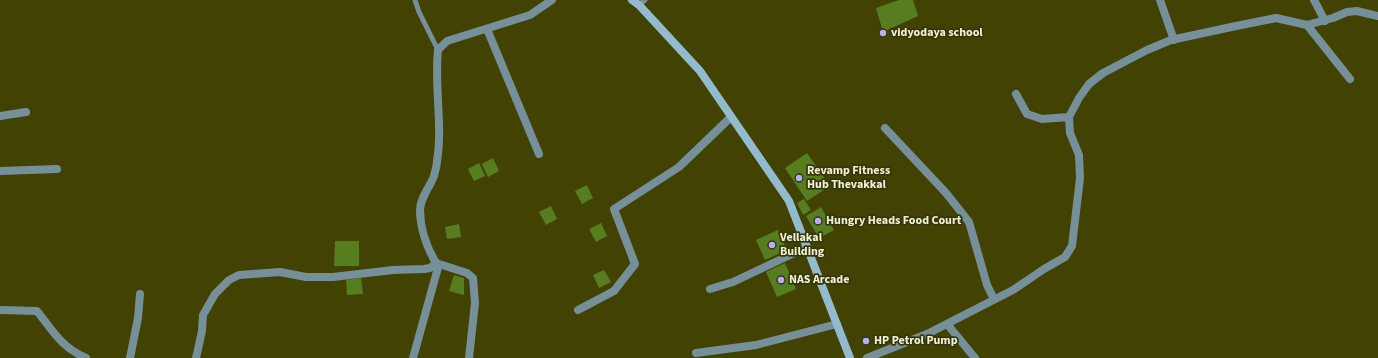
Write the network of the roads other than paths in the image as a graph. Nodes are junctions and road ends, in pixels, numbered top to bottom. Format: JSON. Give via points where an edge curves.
{"nodes":[{"id":1,"x":415,"y":0,"type":"edge"},
{"id":2,"x":552,"y":0,"type":"edge"},
{"id":3,"x":632,"y":0,"type":"edge"},
{"id":4,"x":1160,"y":0,"type":"edge"},
{"id":5,"x":1314,"y":0,"type":"edge"},
{"id":6,"x":642,"y":3,"type":"edge"},
{"id":7,"x":1378,"y":16,"type":"edge"},
{"id":8,"x":1325,"y":20,"type":"junction"},
{"id":9,"x":1306,"y":25,"type":"junction"},
{"id":10,"x":487,"y":29,"type":"junction"},
{"id":11,"x":1174,"y":40,"type":"junction"},
{"id":12,"x":438,"y":50,"type":"junction"},
{"id":13,"x":1350,"y":79,"type":"dead end"},
{"id":14,"x":1016,"y":94,"type":"dead end"},
{"id":15,"x":26,"y":112,"type":"dead end"},
{"id":16,"x":0,"y":116,"type":"edge"},
{"id":17,"x":732,"y":117,"type":"junction"},
{"id":18,"x":1069,"y":117,"type":"junction"},
{"id":19,"x":885,"y":128,"type":"dead end"},
{"id":20,"x":539,"y":154,"type":"dead end"},
{"id":21,"x":57,"y":169,"type":"dead end"},
{"id":22,"x":0,"y":171,"type":"edge"},
{"id":23,"x":807,"y":247,"type":"junction"},
{"id":24,"x":438,"y":263,"type":"junction"},
{"id":25,"x":710,"y":289,"type":"dead end"},
{"id":26,"x":140,"y":294,"type":"dead end"},
{"id":27,"x":994,"y":299,"type":"junction"},
{"id":28,"x":0,"y":310,"type":"edge"},
{"id":29,"x":578,"y":310,"type":"dead end"},
{"id":30,"x":837,"y":324,"type":"junction"},
{"id":31,"x":947,"y":324,"type":"junction"},
{"id":32,"x":696,"y":353,"type":"dead end"},
{"id":33,"x":86,"y":358,"type":"edge"},
{"id":34,"x":130,"y":358,"type":"edge"},
{"id":35,"x":196,"y":358,"type":"edge"},
{"id":36,"x":413,"y":358,"type":"edge"},
{"id":37,"x":469,"y":358,"type":"edge"},
{"id":38,"x":850,"y":358,"type":"edge"},
{"id":39,"x":867,"y":358,"type":"edge"},
{"id":40,"x":975,"y":358,"type":"edge"}],
"edges":[{"from":1,"to":12,"type":"lane"},
{"from":2,"to":10,"type":"street","via":[[530,15]]},
{"from":3,"to":6,"type":"main road"},
{"from":4,"to":11,"type":"street"},
{"from":5,"to":8,"type":"street"},
{"from":6,"to":17,"type":"main road","via":[[700,71]]},
{"from":7,"to":8,"type":"street","via":[[1356,11]]},
{"from":8,"to":9,"type":"street"},
{"from":9,"to":11,"type":"street","via":[[1276,18]]},
{"from":9,"to":13,"type":"street"},
{"from":10,"to":12,"type":"street","via":[[447,41]]},
{"from":10,"to":20,"type":"street"},
{"from":11,"to":18,"type":"street","via":[[1147,50],[1103,73],[1089,84]]},
{"from":12,"to":24,"type":"street","via":[[437,161],[434,177],[420,209],[431,254]]},
{"from":14,"to":18,"type":"street","via":[[1027,114],[1042,119]]},
{"from":15,"to":16,"type":"street"},
{"from":17,"to":23,"type":"main road","via":[[788,201]]},
{"from":17,"to":29,"type":"street","via":[[680,168],[614,209],[635,264],[614,291]]},
{"from":18,"to":27,"type":"street","via":[[1070,133],[1079,155],[1080,178],[1072,246],[1065,257]]},
{"from":19,"to":27,"type":"street","via":[[946,193],[969,222],[985,278]]},
{"from":21,"to":22,"type":"street"},
{"from":23,"to":25,"type":"street","via":[[733,282]]},
{"from":23,"to":30,"type":"main road"},
{"from":24,"to":35,"type":"street","via":[[424,269],[333,277],[306,277],[280,272],[239,275],[229,280],[215,294],[203,315]]},
{"from":24,"to":36,"type":"street"},
{"from":24,"to":37,"type":"street","via":[[468,273],[473,278],[475,303]]},
{"from":26,"to":34,"type":"street"},
{"from":27,"to":31,"type":"street"},
{"from":28,"to":33,"type":"street","via":[[37,311],[59,340]]},
{"from":30,"to":32,"type":"street","via":[[756,346]]},
{"from":30,"to":38,"type":"main road"},
{"from":31,"to":39,"type":"street"},
{"from":31,"to":40,"type":"street"}]}
